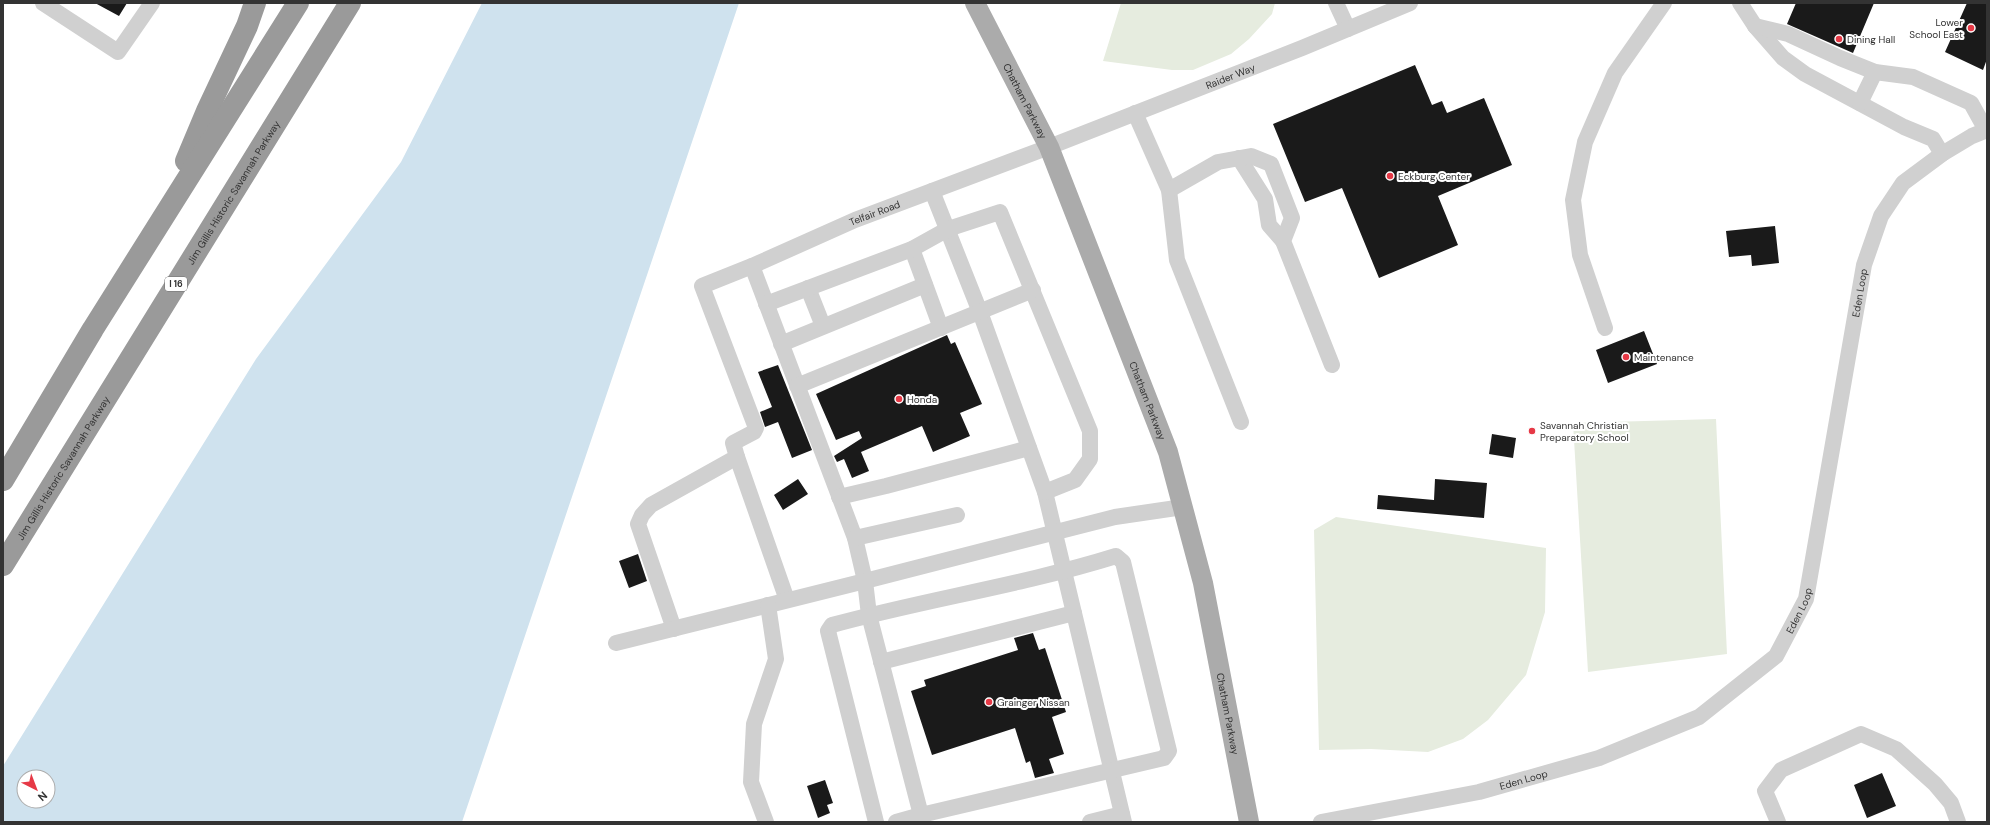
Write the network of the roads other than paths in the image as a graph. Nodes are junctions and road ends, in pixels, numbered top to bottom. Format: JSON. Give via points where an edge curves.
{"nodes":[{"id":1,"x":43,"y":3,"type":"edge"},
{"id":2,"x":152,"y":3,"type":"edge"},
{"id":3,"x":255,"y":3,"type":"edge"},
{"id":4,"x":298,"y":3,"type":"edge"},
{"id":5,"x":350,"y":3,"type":"edge"},
{"id":6,"x":975,"y":3,"type":"edge"},
{"id":7,"x":1336,"y":3,"type":"edge"},
{"id":8,"x":1410,"y":3,"type":"edge"},
{"id":9,"x":1664,"y":3,"type":"edge"},
{"id":10,"x":1740,"y":3,"type":"edge"},
{"id":11,"x":1755,"y":26,"type":"junction"},
{"id":12,"x":1348,"y":29,"type":"junction"},
{"id":13,"x":1875,"y":72,"type":"junction"},
{"id":14,"x":1860,"y":103,"type":"junction"},
{"id":15,"x":1135,"y":113,"type":"junction"},
{"id":16,"x":1987,"y":130,"type":"edge"},
{"id":17,"x":1049,"y":147,"type":"junction"},
{"id":18,"x":1942,"y":154,"type":"junction"},
{"id":19,"x":1239,"y":158,"type":"junction"},
{"id":20,"x":1169,"y":190,"type":"junction"},
{"id":21,"x":932,"y":191,"type":"junction"},
{"id":22,"x":948,"y":230,"type":"junction"},
{"id":23,"x":1283,"y":241,"type":"junction"},
{"id":24,"x":912,"y":249,"type":"junction"},
{"id":25,"x":134,"y":266,"type":"junction"},
{"id":26,"x":752,"y":266,"type":"junction"},
{"id":27,"x":925,"y":285,"type":"junction"},
{"id":28,"x":808,"y":288,"type":"junction"},
{"id":29,"x":1033,"y":290,"type":"junction"},
{"id":30,"x":766,"y":304,"type":"junction"},
{"id":31,"x":980,"y":312,"type":"junction"},
{"id":32,"x":823,"y":326,"type":"junction"},
{"id":33,"x":941,"y":328,"type":"junction"},
{"id":34,"x":1605,"y":328,"type":"dead end"},
{"id":35,"x":781,"y":344,"type":"junction"},
{"id":36,"x":1332,"y":365,"type":"dead end"},
{"id":37,"x":797,"y":386,"type":"junction"},
{"id":38,"x":1241,"y":422,"type":"dead end"},
{"id":39,"x":1029,"y":448,"type":"junction"},
{"id":40,"x":737,"y":457,"type":"junction"},
{"id":41,"x":3,"y":480,"type":"edge"},
{"id":42,"x":1045,"y":492,"type":"junction"},
{"id":43,"x":839,"y":496,"type":"junction"},
{"id":44,"x":1182,"y":507,"type":"junction"},
{"id":45,"x":958,"y":515,"type":"dead end"},
{"id":46,"x":1055,"y":533,"type":"junction"},
{"id":47,"x":855,"y":538,"type":"junction"},
{"id":48,"x":3,"y":565,"type":"edge"},
{"id":49,"x":1064,"y":572,"type":"junction"},
{"id":50,"x":865,"y":581,"type":"junction"},
{"id":51,"x":787,"y":600,"type":"junction"},
{"id":52,"x":768,"y":605,"type":"junction"},
{"id":53,"x":1074,"y":613,"type":"junction"},
{"id":54,"x":869,"y":615,"type":"junction"},
{"id":55,"x":674,"y":629,"type":"junction"},
{"id":56,"x":616,"y":643,"type":"dead end"},
{"id":57,"x":881,"y":662,"type":"junction"},
{"id":58,"x":1112,"y":771,"type":"junction"},
{"id":59,"x":921,"y":814,"type":"junction"},
{"id":60,"x":1123,"y":818,"type":"edge"},
{"id":61,"x":766,"y":822,"type":"edge"},
{"id":62,"x":876,"y":822,"type":"edge"},
{"id":63,"x":896,"y":822,"type":"edge"},
{"id":64,"x":1090,"y":822,"type":"edge"},
{"id":65,"x":1249,"y":822,"type":"edge"},
{"id":66,"x":1321,"y":822,"type":"edge"},
{"id":67,"x":1778,"y":822,"type":"edge"},
{"id":68,"x":1958,"y":822,"type":"edge"}],
"edges":[{"from":1,"to":2,"type":"street","via":[[118,52]]},
{"from":3,"to":25,"type":"highway","via":[[193,147]]},
{"from":4,"to":25,"type":"highway"},
{"from":5,"to":48,"type":"highway","name":"Jim Gillis Historic Savannah Parkway","number":"I 16"},
{"from":6,"to":17,"type":"main road","name":"Chatham Parkway"},
{"from":7,"to":12,"type":"street"},
{"from":8,"to":12,"type":"street","name":"Raider Way"},
{"from":9,"to":34,"type":"street","via":[[1615,73],[1585,142],[1573,200],[1580,255]]},
{"from":10,"to":11,"type":"street"},
{"from":11,"to":13,"type":"street","via":[[1788,34]]},
{"from":11,"to":14,"type":"street","via":[[1784,58],[1805,74]]},
{"from":12,"to":15,"type":"street","name":"Raider Way"},
{"from":13,"to":14,"type":"street"},
{"from":13,"to":16,"type":"street","via":[[1914,77],[1971,103]]},
{"from":14,"to":18,"type":"street","via":[[1904,127],[1933,139]]},
{"from":15,"to":17,"type":"street","name":"Raider Way"},
{"from":15,"to":20,"type":"street"},
{"from":16,"to":18,"type":"street","name":"Eden Loop"},
{"from":17,"to":21,"type":"street","name":"Telfair Road"},
{"from":17,"to":44,"type":"main road","name":"Chatham Parkway","via":[[1168,452]]},
{"from":18,"to":66,"type":"street","name":"Eden Loop","via":[[1903,183],[1881,216],[1864,265],[1806,599],[1776,656],[1699,717],[1599,758],[1479,792]]},
{"from":19,"to":20,"type":"street","via":[[1218,162]]},
{"from":19,"to":23,"type":"street","via":[[1265,199],[1269,225]]},
{"from":19,"to":23,"type":"street","via":[[1251,156],[1271,164],[1292,218]]},
{"from":20,"to":38,"type":"street","via":[[1177,260]]},
{"from":21,"to":22,"type":"street"},
{"from":21,"to":26,"type":"street","name":"Telfair Road","via":[[855,220]]},
{"from":22,"to":24,"type":"street"},
{"from":22,"to":29,"type":"street","via":[[1000,212]]},
{"from":22,"to":31,"type":"street"},
{"from":23,"to":36,"type":"street"},
{"from":24,"to":27,"type":"street"},
{"from":24,"to":28,"type":"street"},
{"from":25,"to":41,"type":"highway"},
{"from":26,"to":30,"type":"street"},
{"from":26,"to":40,"type":"street","name":"Telfair Road","via":[[702,286],[756,428],[754,432],[733,442]]},
{"from":27,"to":32,"type":"street"},
{"from":27,"to":33,"type":"street"},
{"from":28,"to":30,"type":"street"},
{"from":28,"to":32,"type":"street"},
{"from":29,"to":31,"type":"street"},
{"from":29,"to":42,"type":"street","via":[[1090,431],[1090,459],[1075,480]]},
{"from":30,"to":35,"type":"street"},
{"from":31,"to":33,"type":"street"},
{"from":31,"to":39,"type":"street"},
{"from":32,"to":35,"type":"street"},
{"from":33,"to":37,"type":"street"},
{"from":35,"to":37,"type":"street"},
{"from":37,"to":43,"type":"street"},
{"from":39,"to":42,"type":"street"},
{"from":39,"to":43,"type":"street"},
{"from":40,"to":51,"type":"street"},
{"from":40,"to":55,"type":"street","via":[[650,505],[638,524]]},
{"from":42,"to":46,"type":"street"},
{"from":43,"to":47,"type":"street"},
{"from":44,"to":46,"type":"street","via":[[1115,517]]},
{"from":44,"to":65,"type":"main road","name":"Chatham Parkway","via":[[1202,583]]},
{"from":45,"to":47,"type":"street"},
{"from":46,"to":49,"type":"street"},
{"from":46,"to":50,"type":"street"},
{"from":47,"to":50,"type":"street"},
{"from":49,"to":53,"type":"street"},
{"from":49,"to":54,"type":"street"},
{"from":49,"to":58,"type":"street","via":[[1116,556],[1123,562],[1169,751],[1164,758]]},
{"from":50,"to":51,"type":"street"},
{"from":50,"to":54,"type":"street"},
{"from":51,"to":52,"type":"street"},
{"from":52,"to":55,"type":"street"},
{"from":52,"to":61,"type":"street","via":[[776,659],[754,724],[751,782]]},
{"from":53,"to":57,"type":"street"},
{"from":53,"to":58,"type":"street"},
{"from":54,"to":57,"type":"street"},
{"from":54,"to":62,"type":"street","via":[[832,625],[828,631]]},
{"from":55,"to":56,"type":"street"},
{"from":57,"to":59,"type":"street"},
{"from":58,"to":59,"type":"street"},
{"from":58,"to":60,"type":"street"},
{"from":59,"to":63,"type":"street"},
{"from":60,"to":64,"type":"street"},
{"from":67,"to":68,"type":"street","via":[[1765,791],[1781,770],[1862,734],[1896,749],[1935,784],[1951,803]]}]}
